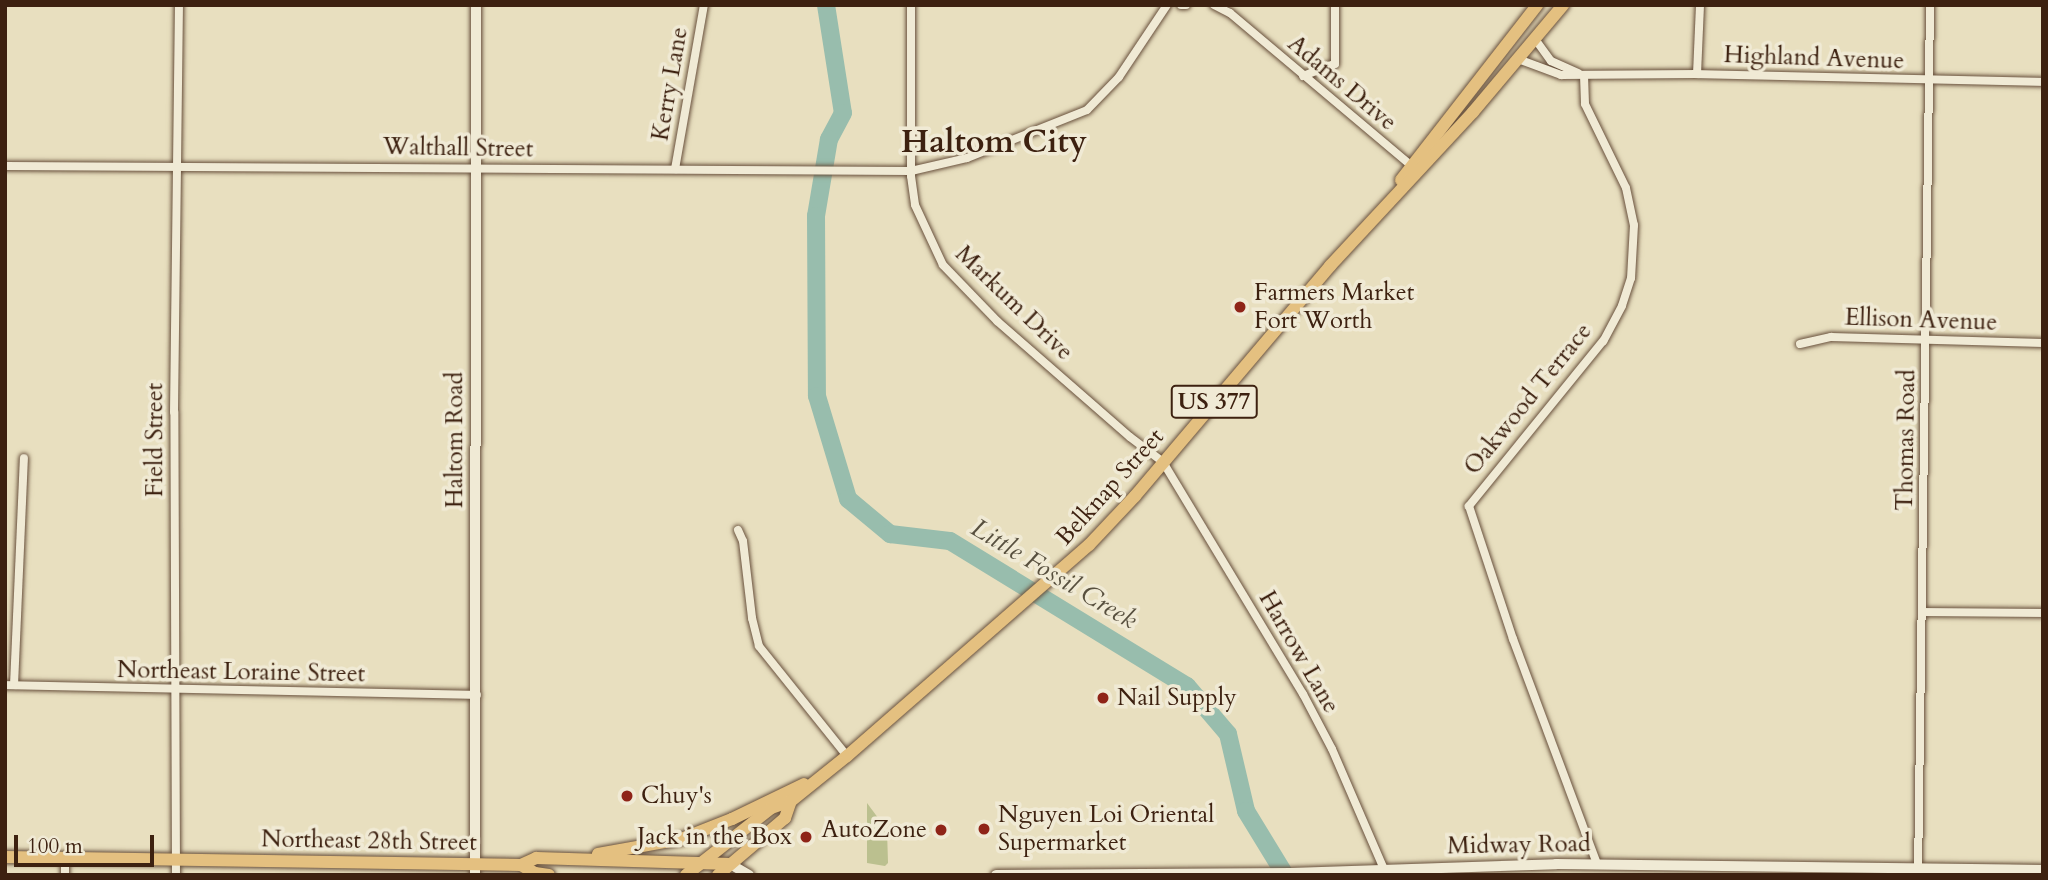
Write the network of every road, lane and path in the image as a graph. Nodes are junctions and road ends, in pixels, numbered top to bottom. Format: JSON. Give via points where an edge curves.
{"nodes":[{"id":1,"x":178,"y":5,"type":"edge"},
{"id":2,"x":476,"y":5,"type":"edge"},
{"id":3,"x":704,"y":5,"type":"edge"},
{"id":4,"x":911,"y":5,"type":"edge"},
{"id":5,"x":1167,"y":5,"type":"edge"},
{"id":6,"x":1214,"y":5,"type":"edge"},
{"id":7,"x":1335,"y":5,"type":"edge"},
{"id":8,"x":1538,"y":5,"type":"edge"},
{"id":9,"x":1563,"y":5,"type":"edge"},
{"id":10,"x":1700,"y":5,"type":"edge"},
{"id":11,"x":1930,"y":5,"type":"edge"},
{"id":12,"x":1535,"y":39,"type":"junction"},
{"id":13,"x":1518,"y":59,"type":"junction"},
{"id":14,"x":1696,"y":74,"type":"junction"},
{"id":15,"x":1584,"y":75,"type":"junction"},
{"id":16,"x":1303,"y":76,"type":"junction"},
{"id":17,"x":1929,"y":81,"type":"junction"},
{"id":18,"x":2043,"y":82,"type":"edge"},
{"id":19,"x":5,"y":166,"type":"edge"},
{"id":20,"x":1412,"y":166,"type":"junction"},
{"id":21,"x":178,"y":168,"type":"junction"},
{"id":22,"x":475,"y":168,"type":"junction"},
{"id":23,"x":675,"y":169,"type":"junction"},
{"id":24,"x":911,"y":171,"type":"junction"},
{"id":25,"x":1367,"y":225,"type":"junction"},
{"id":26,"x":1927,"y":341,"type":"junction"},
{"id":27,"x":2043,"y":343,"type":"edge"},
{"id":28,"x":1800,"y":344,"type":"dead end"},
{"id":29,"x":24,"y":458,"type":"dead end"},
{"id":30,"x":1163,"y":462,"type":"junction"},
{"id":31,"x":738,"y":530,"type":"dead end"},
{"id":32,"x":1924,"y":612,"type":"junction"},
{"id":33,"x":2043,"y":613,"type":"edge"},
{"id":34,"x":9,"y":685,"type":"edge"},
{"id":35,"x":174,"y":691,"type":"junction"},
{"id":36,"x":477,"y":695,"type":"junction"},
{"id":37,"x":847,"y":756,"type":"junction"},
{"id":38,"x":821,"y":777,"type":"junction"},
{"id":39,"x":791,"y":801,"type":"junction"},
{"id":40,"x":5,"y":857,"type":"edge"},
{"id":41,"x":65,"y":858,"type":"junction"},
{"id":42,"x":175,"y":859,"type":"junction"},
{"id":43,"x":551,"y":859,"type":"junction"},
{"id":44,"x":338,"y":861,"type":"junction"},
{"id":45,"x":699,"y":863,"type":"junction"},
{"id":46,"x":730,"y":864,"type":"junction"},
{"id":47,"x":1597,"y":864,"type":"junction"},
{"id":48,"x":522,"y":865,"type":"junction"},
{"id":49,"x":618,"y":868,"type":"edge"},
{"id":50,"x":475,"y":869,"type":"edge"},
{"id":51,"x":1384,"y":869,"type":"junction"},
{"id":52,"x":2043,"y":870,"type":"edge"},
{"id":53,"x":1918,"y":872,"type":"edge"},
{"id":54,"x":65,"y":875,"type":"edge"},
{"id":55,"x":176,"y":875,"type":"edge"},
{"id":56,"x":338,"y":875,"type":"edge"},
{"id":57,"x":549,"y":875,"type":"edge"},
{"id":58,"x":686,"y":875,"type":"edge"},
{"id":59,"x":718,"y":875,"type":"edge"},
{"id":60,"x":749,"y":875,"type":"edge"},
{"id":61,"x":996,"y":875,"type":"edge"}],
"edges":[{"from":1,"to":21,"type":"street","name":"Field Street"},
{"from":2,"to":22,"type":"main road","name":"Haltom Road"},
{"from":3,"to":23,"type":"street","name":"Kerry Lane"},
{"from":4,"to":24,"type":"street","name":"Markum Drive"},
{"from":5,"to":24,"type":"street","name":"Walthall Street","via":[[1119,77],[1087,110],[967,158]]},
{"from":6,"to":16,"type":"street","name":"Adams Drive","via":[[1224,8]]},
{"from":7,"to":16,"type":"street","via":[[1335,64]]},
{"from":8,"to":20,"type":"main road","name":"Belknap Street","number":"US 377"},
{"from":9,"to":12,"type":"main road","name":"Belknap Street","number":"US 377"},
{"from":10,"to":14,"type":"street"},
{"from":11,"to":17,"type":"street","name":"Thomas Road"},
{"from":12,"to":13,"type":"main road","name":"Belknap Street","number":"US 377"},
{"from":12,"to":15,"type":"street","via":[[1551,61]]},
{"from":13,"to":15,"type":"street","via":[[1561,75]]},
{"from":13,"to":25,"type":"main road","name":"Belknap Street","number":"US 377"},
{"from":14,"to":15,"type":"street","name":"Highland Avenue"},
{"from":14,"to":17,"type":"street","name":"Highland Avenue"},
{"from":15,"to":47,"type":"street","name":"Oakwood Terrace","via":[[1585,104],[1626,188],[1634,225],[1631,278],[1603,341],[1469,506]]},
{"from":16,"to":20,"type":"street","name":"Adams Drive"},
{"from":17,"to":18,"type":"street","name":"Highland Avenue"},
{"from":17,"to":26,"type":"street","name":"Thomas Road"},
{"from":19,"to":21,"type":"street","name":"Walthall Street"},
{"from":20,"to":25,"type":"main road","name":"Belknap Street","number":"US 377"},
{"from":21,"to":22,"type":"street","name":"Walthall Street"},
{"from":21,"to":35,"type":"street","name":"Field Street"},
{"from":22,"to":23,"type":"street","name":"Walthall Street"},
{"from":22,"to":36,"type":"main road","name":"Haltom Road"},
{"from":23,"to":24,"type":"street","name":"Walthall Street"},
{"from":24,"to":30,"type":"street","name":"Markum Drive","via":[[915,205],[943,265],[997,321]]},
{"from":25,"to":30,"type":"main road","name":"Belknap Street","number":"US 377"},
{"from":26,"to":27,"type":"street","name":"Ellison Avenue"},
{"from":26,"to":28,"type":"street","name":"Ellison Avenue","via":[[1831,337]]},
{"from":26,"to":32,"type":"street","name":"Thomas Road"},
{"from":29,"to":34,"type":"street"},
{"from":30,"to":37,"type":"main road","name":"Belknap Street","number":"US 377","via":[[1056,575]]},
{"from":30,"to":51,"type":"street","name":"Harrow Lane","via":[[1303,694]]},
{"from":31,"to":37,"type":"street","via":[[759,646]]},
{"from":32,"to":33,"type":"street"},
{"from":32,"to":53,"type":"street","name":"Thomas Road"},
{"from":34,"to":35,"type":"street","name":"Northeast Loraine Street"},
{"from":35,"to":36,"type":"street","name":"Northeast Loraine Street"},
{"from":35,"to":42,"type":"street","name":"Field Street"},
{"from":36,"to":50,"type":"main road","name":"Haltom Road"},
{"from":37,"to":38,"type":"main road","name":"Belknap Street","number":"US 377"},
{"from":38,"to":39,"type":"main road","name":"Belknap Street","number":"US 377"},
{"from":38,"to":43,"type":"main road","via":[[681,839],[628,851]]},
{"from":39,"to":45,"type":"main road","name":"Belknap Street","number":"US 377","via":[[771,808]]},
{"from":39,"to":46,"type":"main road","name":"Belknap Street","number":"US 377","via":[[785,818]]},
{"from":40,"to":41,"type":"main road","name":"Northeast 28th Street"},
{"from":41,"to":42,"type":"main road","name":"Northeast 28th Street"},
{"from":41,"to":54,"type":"street"},
{"from":42,"to":44,"type":"main road","name":"Northeast 28th Street"},
{"from":42,"to":55,"type":"street","name":"Field Street"},
{"from":43,"to":48,"type":"main road","name":"Northeast 28th Street","via":[[536,858]]},
{"from":43,"to":49,"type":"main road","name":"Northeast 28th Street"},
{"from":44,"to":50,"type":"main road","name":"Northeast 28th Street"},
{"from":44,"to":56,"type":"street"},
{"from":45,"to":46,"type":"main road","name":"Northeast 28th Street"},
{"from":45,"to":49,"type":"main road","name":"Northeast 28th Street"},
{"from":45,"to":58,"type":"main road","name":"Belknap Street","number":"US 377"},
{"from":46,"to":59,"type":"main road","name":"Belknap Street","number":"US 377"},
{"from":46,"to":60,"type":"main road"},
{"from":47,"to":51,"type":"main road","name":"Midway Road"},
{"from":47,"to":53,"type":"main road","name":"Midway Road"},
{"from":48,"to":50,"type":"main road","name":"Northeast 28th Street"},
{"from":48,"to":57,"type":"main road","name":"Northeast 28th Street"},
{"from":51,"to":61,"type":"main road","name":"Midway Road"},
{"from":52,"to":53,"type":"main road","name":"Midway Road"}]}
